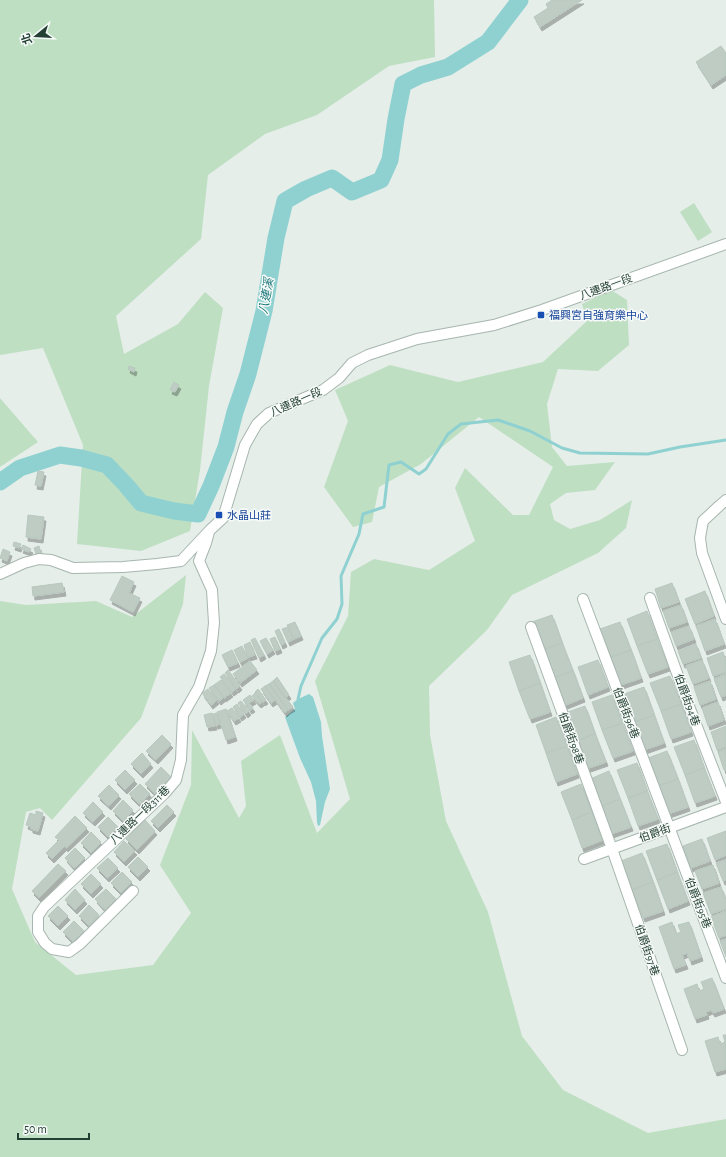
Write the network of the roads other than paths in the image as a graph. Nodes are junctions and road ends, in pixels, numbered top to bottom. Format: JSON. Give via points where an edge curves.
{"nodes":[{"id":1,"x":726,"y":244,"type":"edge"},
{"id":2,"x":726,"y":500,"type":"edge"},
{"id":3,"x":210,"y":530,"type":"junction"},
{"id":4,"x":0,"y":574,"type":"edge"},
{"id":5,"x":650,"y":598,"type":"dead end"},
{"id":6,"x":583,"y":599,"type":"dead end"},
{"id":7,"x":726,"y":619,"type":"edge"},
{"id":8,"x":531,"y":627,"type":"dead end"},
{"id":9,"x":726,"y":802,"type":"edge"},
{"id":10,"x":726,"y":807,"type":"edge"},
{"id":11,"x":670,"y":828,"type":"junction"},
{"id":12,"x":612,"y":849,"type":"junction"},
{"id":13,"x":584,"y":859,"type":"dead end"},
{"id":14,"x":133,"y":891,"type":"dead end"},
{"id":15,"x":726,"y":978,"type":"edge"},
{"id":16,"x":682,"y":1050,"type":"dead end"}],
"edges":[{"from":1,"to":3,"type":"street","name":"八連路一段","via":[[514,319],[416,339],[352,363],[339,378],[323,390],[269,413],[257,424],[245,445],[223,518]]},
{"from":2,"to":7,"type":"street","via":[[703,521],[700,538],[702,553]]},
{"from":3,"to":4,"type":"street","name":"八連路一段","via":[[181,561],[73,568],[51,560],[39,559]]},
{"from":3,"to":14,"type":"street","name":"八連路一段311巷","via":[[199,561],[212,590],[214,624],[211,651],[198,687],[183,715],[181,760],[176,780],[44,907],[38,916],[38,932],[52,949],[69,952]]},
{"from":5,"to":9,"type":"street","name":"伯爵街94巷","via":[[686,701]]},
{"from":6,"to":11,"type":"street","name":"伯爵街96巷"},
{"from":8,"to":12,"type":"street","name":"伯爵街98巷"},
{"from":10,"to":11,"type":"street","name":"伯爵街"},
{"from":11,"to":12,"type":"street","name":"伯爵街"},
{"from":11,"to":15,"type":"street","name":"伯爵街95巷"},
{"from":12,"to":13,"type":"street","name":"伯爵街"},
{"from":12,"to":16,"type":"street","name":"伯爵街97巷"}]}
